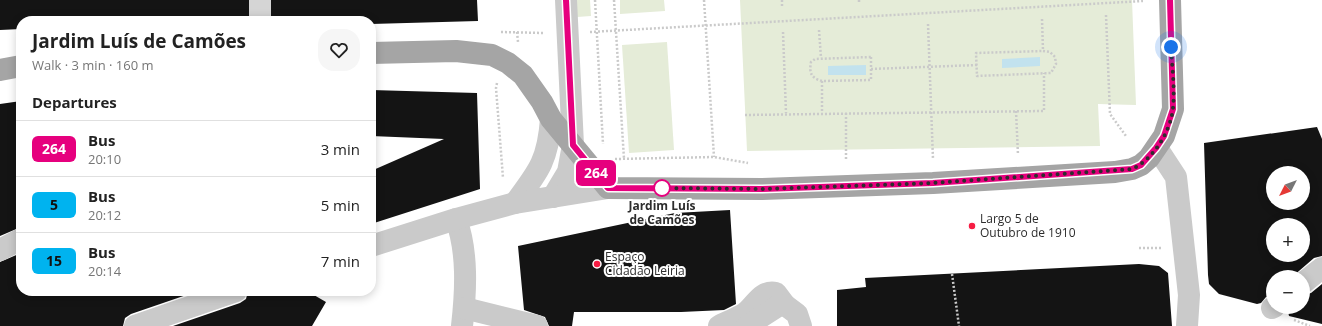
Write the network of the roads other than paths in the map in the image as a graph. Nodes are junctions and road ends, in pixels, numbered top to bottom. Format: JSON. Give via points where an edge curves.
{"nodes":[{"id":1,"x":566,"y":0,"type":"edge"},
{"id":2,"x":1170,"y":0,"type":"edge"},
{"id":3,"x":376,"y":53,"type":"edge"},
{"id":4,"x":551,"y":119,"type":"junction"},
{"id":5,"x":573,"y":145,"type":"junction"},
{"id":6,"x":1156,"y":148,"type":"junction"},
{"id":7,"x":608,"y":188,"type":"junction"},
{"id":8,"x":553,"y":197,"type":"junction"},
{"id":9,"x":515,"y":203,"type":"junction"},
{"id":10,"x":456,"y":219,"type":"junction"},
{"id":11,"x":16,"y":242,"type":"edge"},
{"id":12,"x":376,"y":244,"type":"edge"},
{"id":13,"x":0,"y":250,"type":"edge"},
{"id":14,"x":1322,"y":268,"type":"edge"},
{"id":15,"x":1310,"y":278,"type":"edge"},
{"id":16,"x":222,"y":296,"type":"edge"},
{"id":17,"x":785,"y":305,"type":"junction"},
{"id":18,"x":463,"y":317,"type":"edge"},
{"id":19,"x":749,"y":325,"type":"edge"},
{"id":20,"x":135,"y":326,"type":"edge"},
{"id":21,"x":536,"y":326,"type":"edge"},
{"id":22,"x":719,"y":326,"type":"edge"},
{"id":23,"x":801,"y":326,"type":"edge"},
{"id":24,"x":1187,"y":326,"type":"edge"}],
"edges":[{"from":1,"to":5,"type":"street"},
{"from":2,"to":6,"type":"main road","via":[[1173,109],[1164,136]]},
{"from":3,"to":4,"type":"main road","via":[[456,50],[492,55],[523,75]]},
{"from":4,"to":5,"type":"main road"},
{"from":4,"to":9,"type":"street","via":[[547,152],[542,165]]},
{"from":5,"to":7,"type":"main road"},
{"from":5,"to":8,"type":"street","via":[[568,172]]},
{"from":6,"to":7,"type":"main road","via":[[1141,165],[1115,172],[933,183],[769,189]]},
{"from":6,"to":24,"type":"street","via":[[1176,177],[1189,295]]},
{"from":7,"to":8,"type":"street"},
{"from":8,"to":9,"type":"street"},
{"from":9,"to":10,"type":"street"},
{"from":10,"to":12,"type":"street"},
{"from":10,"to":18,"type":"street","via":[[464,252]]},
{"from":11,"to":13,"type":"street"},
{"from":14,"to":15,"type":"street"},
{"from":16,"to":20,"type":"street"},
{"from":17,"to":19,"type":"street","via":[[778,306]]},
{"from":17,"to":22,"type":"street","via":[[776,293],[769,292],[762,295],[746,312]]},
{"from":17,"to":23,"type":"street","via":[[797,314]]},
{"from":18,"to":21,"type":"street"}]}
